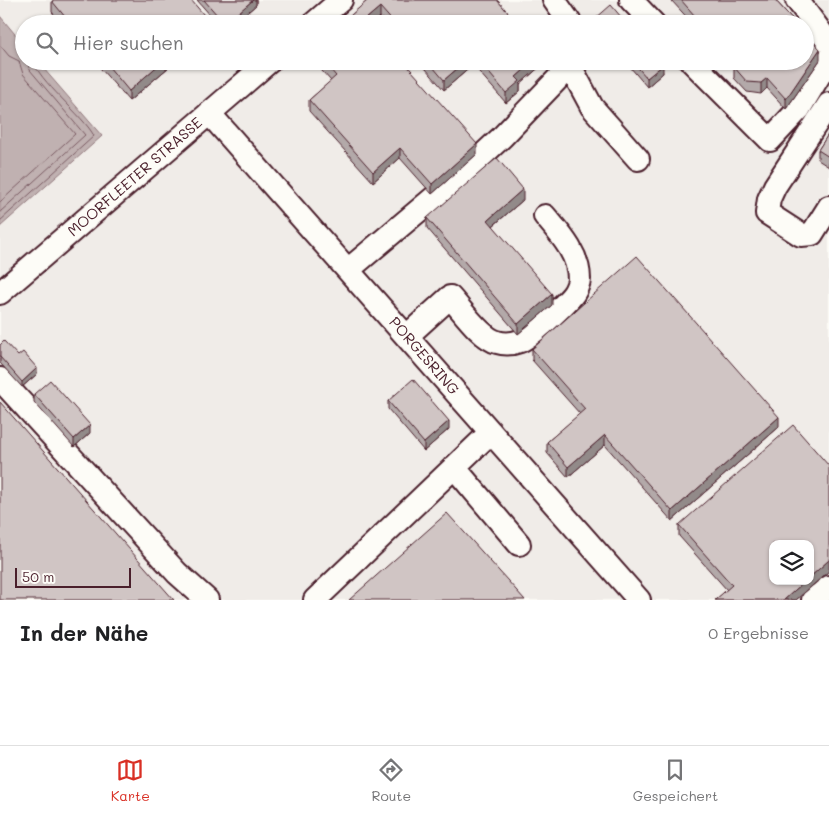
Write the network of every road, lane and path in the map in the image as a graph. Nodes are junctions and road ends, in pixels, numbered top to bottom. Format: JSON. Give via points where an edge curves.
{"nodes":[{"id":1,"x":341,"y":0,"type":"edge"},
{"id":2,"x":554,"y":0,"type":"edge"},
{"id":3,"x":631,"y":0,"type":"edge"},
{"id":4,"x":797,"y":0,"type":"edge"},
{"id":5,"x":324,"y":15,"type":"edge"},
{"id":6,"x":565,"y":15,"type":"edge"},
{"id":7,"x":645,"y":15,"type":"edge"},
{"id":8,"x":808,"y":15,"type":"edge"},
{"id":9,"x":814,"y":23,"type":"edge"},
{"id":10,"x":829,"y":43,"type":"edge"},
{"id":11,"x":829,"y":59,"type":"edge"},
{"id":12,"x":252,"y":70,"type":"edge"},
{"id":13,"x":565,"y":70,"type":"edge"},
{"id":14,"x":574,"y":70,"type":"edge"},
{"id":15,"x":700,"y":70,"type":"edge"},
{"id":16,"x":829,"y":104,"type":"edge"},
{"id":17,"x":209,"y":113,"type":"junction"},
{"id":18,"x":638,"y":159,"type":"dead end"},
{"id":19,"x":829,"y":207,"type":"edge"},
{"id":20,"x":545,"y":216,"type":"dead end"},
{"id":21,"x":348,"y":270,"type":"junction"},
{"id":22,"x":0,"y":292,"type":"edge"},
{"id":23,"x":407,"y":336,"type":"junction"},
{"id":24,"x":0,"y":379,"type":"edge"},
{"id":25,"x":491,"y":432,"type":"junction"},
{"id":26,"x":454,"y":467,"type":"junction"},
{"id":27,"x":519,"y":544,"type":"dead end"},
{"id":28,"x":829,"y":587,"type":"edge"},
{"id":29,"x":207,"y":600,"type":"edge"},
{"id":30,"x":315,"y":600,"type":"edge"},
{"id":31,"x":639,"y":600,"type":"edge"},
{"id":32,"x":813,"y":600,"type":"edge"}],
"edges":[{"from":1,"to":5,"type":"street"},
{"from":2,"to":6,"type":"street"},
{"from":3,"to":7,"type":"street"},
{"from":4,"to":8,"type":"street"},
{"from":9,"to":10,"type":"street"},
{"from":11,"to":15,"type":"street","via":[[799,109],[770,140]]},
{"from":12,"to":17,"type":"street","name":"MOORFLEETER STRASSE"},
{"from":13,"to":21,"type":"street","via":[[461,175]]},
{"from":14,"to":18,"type":"street","via":[[592,107]]},
{"from":16,"to":19,"type":"street","via":[[775,186],[768,199],[767,213],[801,235],[812,234]]},
{"from":17,"to":21,"type":"street","name":"PORGESRING"},
{"from":17,"to":22,"type":"street","name":"MOORFLEETER STRASSE"},
{"from":20,"to":23,"type":"street","via":[[570,247],[578,266],[579,281],[574,294],[545,321],[521,341],[495,342],[450,297]]},
{"from":21,"to":23,"type":"street","name":"PORGESRING"},
{"from":23,"to":25,"type":"street","name":"PORGESRING"},
{"from":24,"to":29,"type":"street","via":[[177,573]]},
{"from":25,"to":26,"type":"street"},
{"from":25,"to":31,"type":"street","name":"PORGESRING"},
{"from":26,"to":27,"type":"street"},
{"from":26,"to":30,"type":"street"},
{"from":28,"to":32,"type":"street"}]}
